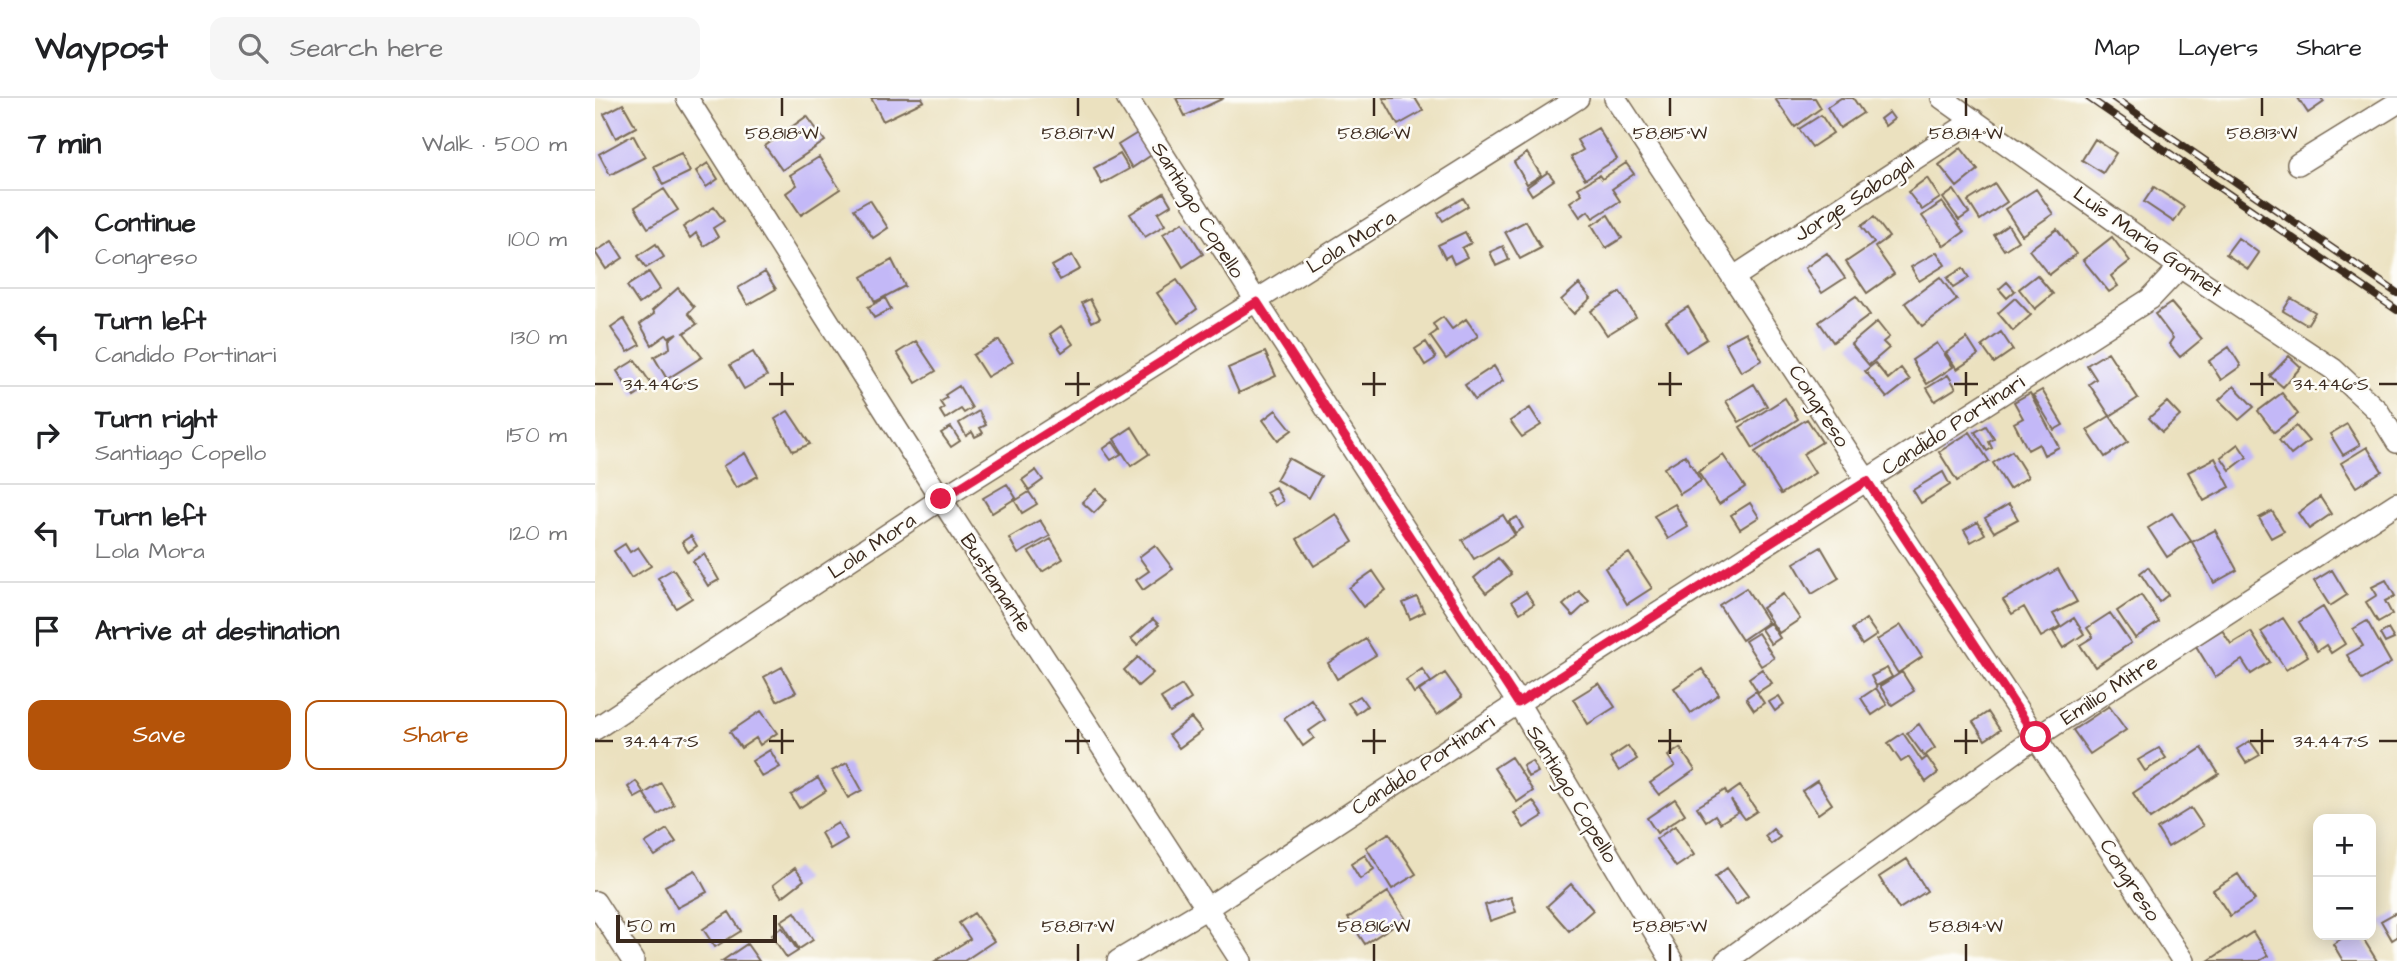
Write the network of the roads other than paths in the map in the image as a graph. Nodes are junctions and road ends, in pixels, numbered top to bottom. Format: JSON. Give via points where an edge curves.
{"nodes":[{"id":1,"x":687,"y":98,"type":"edge"},
{"id":2,"x":1127,"y":98,"type":"edge"},
{"id":3,"x":1578,"y":98,"type":"edge"},
{"id":4,"x":1615,"y":98,"type":"edge"},
{"id":5,"x":1942,"y":98,"type":"edge"},
{"id":6,"x":2397,"y":103,"type":"edge"},
{"id":7,"x":1974,"y":120,"type":"junction"},
{"id":8,"x":2298,"y":164,"type":"dead end"},
{"id":9,"x":2180,"y":267,"type":"junction"},
{"id":10,"x":1734,"y":277,"type":"junction"},
{"id":11,"x":1257,"y":302,"type":"junction"},
{"id":12,"x":2397,"y":442,"type":"edge"},
{"id":13,"x":1867,"y":481,"type":"junction"},
{"id":14,"x":941,"y":499,"type":"junction"},
{"id":15,"x":2397,"y":503,"type":"edge"},
{"id":16,"x":1518,"y":703,"type":"junction"},
{"id":17,"x":595,"y":729,"type":"edge"},
{"id":18,"x":2036,"y":737,"type":"junction"},
{"id":19,"x":595,"y":902,"type":"edge"},
{"id":20,"x":1207,"y":908,"type":"junction"},
{"id":21,"x":633,"y":961,"type":"edge"},
{"id":22,"x":1118,"y":961,"type":"edge"},
{"id":23,"x":1241,"y":961,"type":"edge"},
{"id":24,"x":1672,"y":961,"type":"edge"},
{"id":25,"x":1726,"y":961,"type":"edge"},
{"id":26,"x":2183,"y":961,"type":"edge"}],
"edges":[{"from":1,"to":14,"type":"street","name":"Bustamante"},
{"from":2,"to":11,"type":"street","name":"Santiago Copello"},
{"from":3,"to":11,"type":"street","name":"Lola Mora"},
{"from":4,"to":10,"type":"street","name":"Congreso"},
{"from":5,"to":7,"type":"street","name":"Luis María Gonnet"},
{"from":6,"to":8,"type":"street"},
{"from":7,"to":9,"type":"street","name":"Luis María Gonnet"},
{"from":7,"to":10,"type":"street","name":"Jorge Sabogal"},
{"from":9,"to":12,"type":"street","name":"Luis María Gonnet","via":[[2333,369],[2378,411]]},
{"from":9,"to":13,"type":"street","name":"Candido Portinari","via":[[2150,299]]},
{"from":10,"to":13,"type":"street","name":"Congreso"},
{"from":11,"to":14,"type":"street","name":"Lola Mora"},
{"from":11,"to":16,"type":"street","name":"Santiago Copello"},
{"from":13,"to":16,"type":"street","name":"Candido Portinari"},
{"from":13,"to":18,"type":"street","name":"Congreso"},
{"from":14,"to":17,"type":"street","name":"Lola Mora"},
{"from":14,"to":20,"type":"street","name":"Bustamante"},
{"from":15,"to":18,"type":"street","name":"Emilio Mitre"},
{"from":16,"to":20,"type":"street","name":"Candido Portinari"},
{"from":16,"to":24,"type":"street","name":"Santiago Copello"},
{"from":18,"to":25,"type":"street","name":"Emilio Mitre"},
{"from":18,"to":26,"type":"street","name":"Congreso"},
{"from":19,"to":21,"type":"street"},
{"from":20,"to":22,"type":"street","name":"Candido Portinari"},
{"from":20,"to":23,"type":"street","name":"Bustamante"}]}
